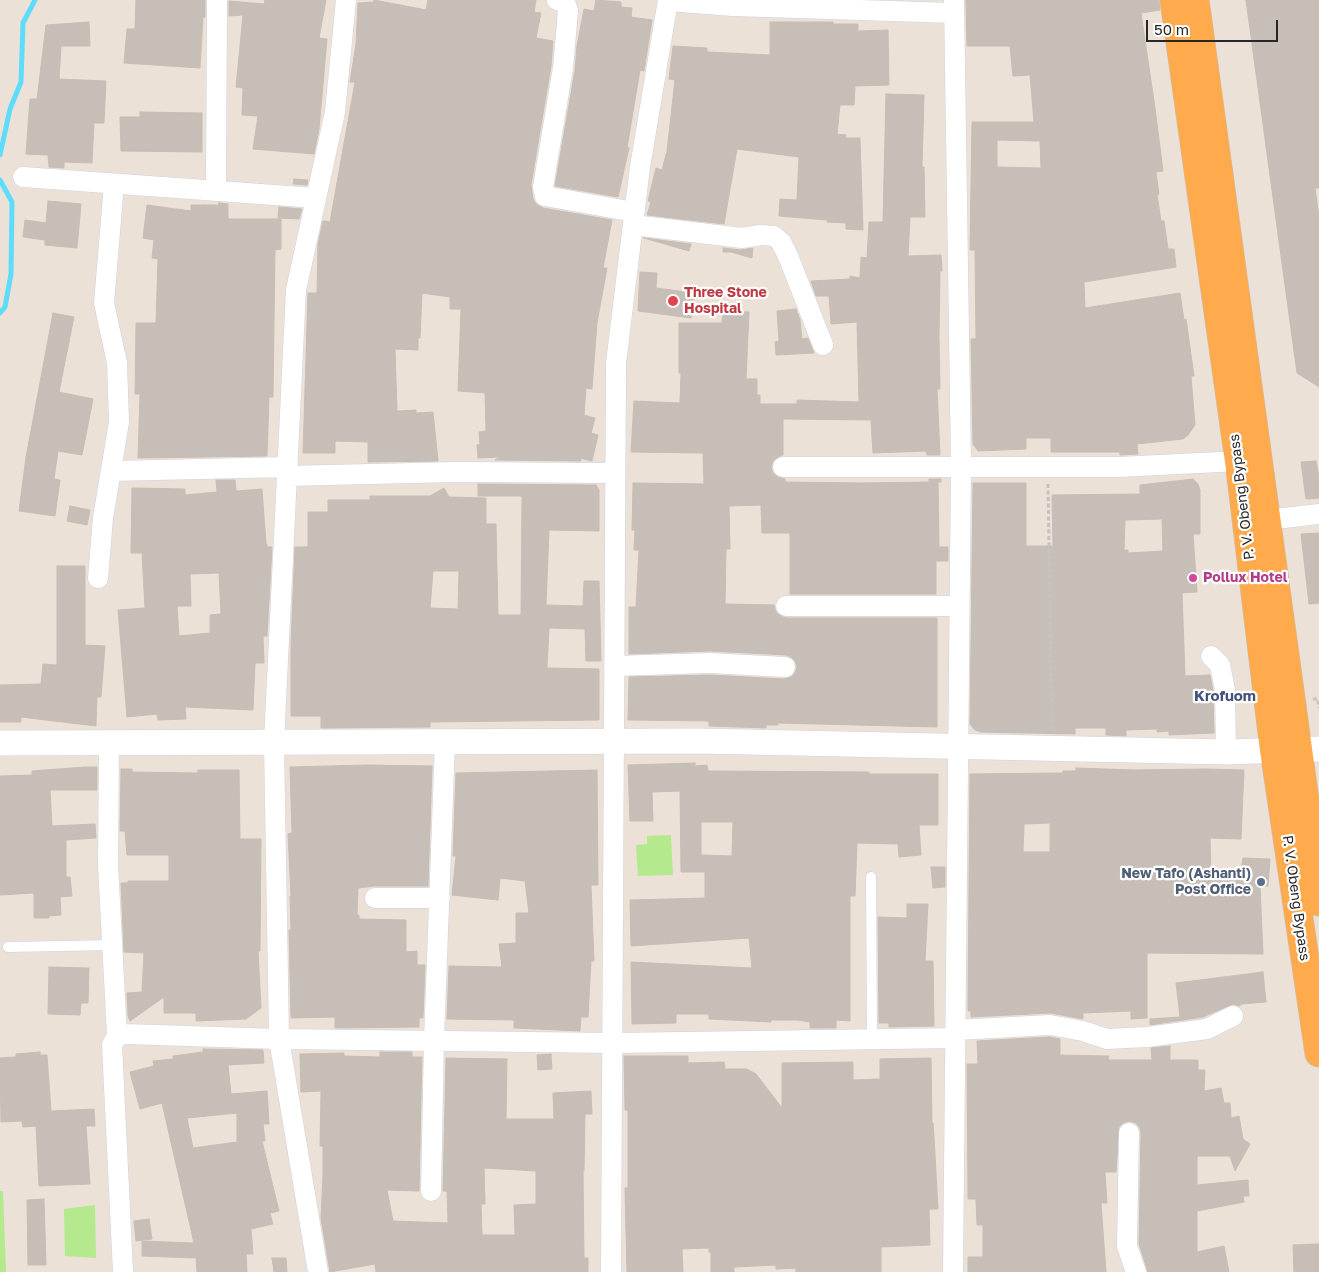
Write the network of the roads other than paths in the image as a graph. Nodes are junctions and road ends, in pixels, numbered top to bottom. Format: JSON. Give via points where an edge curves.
{"nodes":[{"id":1,"x":217,"y":0,"type":"edge"},
{"id":2,"x":346,"y":0,"type":"edge"},
{"id":3,"x":557,"y":0,"type":"edge"},
{"id":4,"x":1174,"y":0,"type":"edge"},
{"id":5,"x":1195,"y":0,"type":"edge"},
{"id":6,"x":668,"y":1,"type":"edge"},
{"id":7,"x":954,"y":6,"type":"edge"},
{"id":8,"x":23,"y":177,"type":"dead end"},
{"id":9,"x":114,"y":184,"type":"junction"},
{"id":10,"x":216,"y":191,"type":"junction"},
{"id":11,"x":316,"y":198,"type":"junction"},
{"id":12,"x":634,"y":218,"type":"junction"},
{"id":13,"x":823,"y":345,"type":"dead end"},
{"id":14,"x":1239,"y":461,"type":"junction"},
{"id":15,"x":960,"y":466,"type":"junction"},
{"id":16,"x":783,"y":467,"type":"dead end"},
{"id":17,"x":111,"y":471,"type":"junction"},
{"id":18,"x":287,"y":472,"type":"junction"},
{"id":19,"x":615,"y":473,"type":"junction"},
{"id":20,"x":1319,"y":514,"type":"edge"},
{"id":21,"x":1267,"y":520,"type":"junction"},
{"id":22,"x":98,"y":578,"type":"dead end"},
{"id":23,"x":786,"y":606,"type":"dead end"},
{"id":24,"x":959,"y":606,"type":"junction"},
{"id":25,"x":1211,"y":656,"type":"dead end"},
{"id":26,"x":614,"y":666,"type":"junction"},
{"id":27,"x":785,"y":667,"type":"dead end"},
{"id":28,"x":613,"y":741,"type":"junction"},
{"id":29,"x":274,"y":742,"type":"junction"},
{"id":30,"x":445,"y":742,"type":"junction"},
{"id":31,"x":0,"y":743,"type":"edge"},
{"id":32,"x":109,"y":743,"type":"junction"},
{"id":33,"x":958,"y":746,"type":"junction"},
{"id":34,"x":1297,"y":749,"type":"edge"},
{"id":35,"x":1226,"y":752,"type":"junction"},
{"id":36,"x":1312,"y":792,"type":"edge"},
{"id":37,"x":1315,"y":842,"type":"edge"},
{"id":38,"x":871,"y":877,"type":"dead end"},
{"id":39,"x":375,"y":898,"type":"dead end"},
{"id":40,"x":440,"y":898,"type":"junction"},
{"id":41,"x":1319,"y":902,"type":"edge"},
{"id":42,"x":113,"y":945,"type":"junction"},
{"id":43,"x":8,"y":947,"type":"dead end"},
{"id":44,"x":1233,"y":1016,"type":"dead end"},
{"id":45,"x":956,"y":1034,"type":"junction"},
{"id":46,"x":117,"y":1036,"type":"junction"},
{"id":47,"x":278,"y":1039,"type":"junction"},
{"id":48,"x":872,"y":1039,"type":"junction"},
{"id":49,"x":434,"y":1040,"type":"junction"},
{"id":50,"x":613,"y":1043,"type":"junction"},
{"id":51,"x":1319,"y":1053,"type":"edge"},
{"id":52,"x":1129,"y":1133,"type":"dead end"},
{"id":53,"x":431,"y":1191,"type":"dead end"},
{"id":54,"x":123,"y":1272,"type":"edge"},
{"id":55,"x":318,"y":1272,"type":"edge"},
{"id":56,"x":611,"y":1272,"type":"edge"},
{"id":57,"x":953,"y":1272,"type":"edge"},
{"id":58,"x":1136,"y":1272,"type":"edge"}],
"edges":[{"from":1,"to":10,"type":"street"},
{"from":2,"to":11,"type":"street","via":[[335,112]]},
{"from":3,"to":12,"type":"street","via":[[565,2],[568,11],[563,68],[543,187],[545,196]]},
{"from":4,"to":14,"type":"highway","name":"P. V. Obeng Bypass"},
{"from":5,"to":21,"type":"highway","name":"P. V. Obeng Bypass"},
{"from":6,"to":7,"type":"street","via":[[733,6]]},
{"from":6,"to":12,"type":"street"},
{"from":7,"to":15,"type":"street"},
{"from":8,"to":9,"type":"street"},
{"from":9,"to":10,"type":"street"},
{"from":9,"to":17,"type":"street","via":[[104,302],[118,363],[119,422]]},
{"from":10,"to":11,"type":"street"},
{"from":11,"to":18,"type":"street","via":[[296,290]]},
{"from":12,"to":13,"type":"street","via":[[742,238],[774,236],[788,256]]},
{"from":12,"to":19,"type":"street","via":[[616,363]]},
{"from":14,"to":15,"type":"street","via":[[1119,467]]},
{"from":14,"to":34,"type":"highway","name":"P. V. Obeng Bypass"},
{"from":15,"to":16,"type":"street"},
{"from":15,"to":24,"type":"street"},
{"from":17,"to":18,"type":"street"},
{"from":17,"to":22,"type":"street"},
{"from":18,"to":19,"type":"street"},
{"from":18,"to":29,"type":"street"},
{"from":19,"to":26,"type":"street"},
{"from":20,"to":21,"type":"street"},
{"from":21,"to":34,"type":"highway","name":"P. V. Obeng Bypass"},
{"from":23,"to":24,"type":"street"},
{"from":24,"to":33,"type":"street"},
{"from":25,"to":35,"type":"street","via":[[1220,665],[1225,690]]},
{"from":26,"to":27,"type":"street","via":[[710,663]]},
{"from":26,"to":28,"type":"street"},
{"from":28,"to":30,"type":"street"},
{"from":28,"to":33,"type":"street"},
{"from":28,"to":50,"type":"street"},
{"from":29,"to":30,"type":"street"},
{"from":29,"to":32,"type":"street"},
{"from":29,"to":47,"type":"street"},
{"from":30,"to":40,"type":"street"},
{"from":31,"to":32,"type":"street"},
{"from":32,"to":42,"type":"street","via":[[108,865]]},
{"from":33,"to":35,"type":"street"},
{"from":33,"to":45,"type":"street"},
{"from":34,"to":35,"type":"street"},
{"from":34,"to":36,"type":"highway","name":"P. V. Obeng Bypass"},
{"from":34,"to":51,"type":"highway","name":"P. V. Obeng Bypass"},
{"from":36,"to":37,"type":"highway","name":"P. V. Obeng Bypass"},
{"from":37,"to":41,"type":"highway","name":"P. V. Obeng Bypass"},
{"from":38,"to":48,"type":"lane"},
{"from":39,"to":40,"type":"street"},
{"from":40,"to":49,"type":"street"},
{"from":42,"to":43,"type":"lane"},
{"from":42,"to":46,"type":"street"},
{"from":44,"to":45,"type":"street","via":[[1207,1029],[1147,1037],[1107,1039],[1050,1025]]},
{"from":45,"to":48,"type":"street"},
{"from":45,"to":57,"type":"street"},
{"from":46,"to":47,"type":"street"},
{"from":46,"to":54,"type":"street","via":[[112,1045]]},
{"from":47,"to":49,"type":"street"},
{"from":47,"to":55,"type":"street"},
{"from":48,"to":50,"type":"street"},
{"from":49,"to":50,"type":"street"},
{"from":49,"to":53,"type":"street"},
{"from":50,"to":56,"type":"street"},
{"from":52,"to":58,"type":"street","via":[[1127,1246]]}]}
